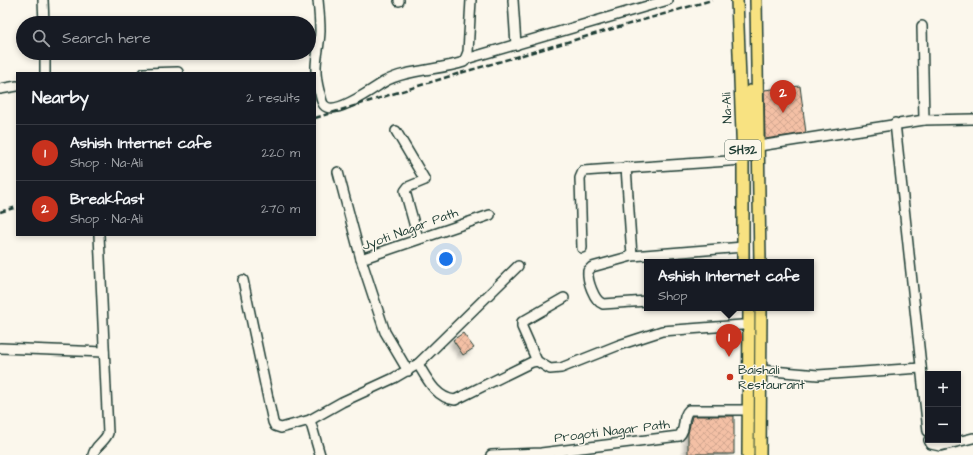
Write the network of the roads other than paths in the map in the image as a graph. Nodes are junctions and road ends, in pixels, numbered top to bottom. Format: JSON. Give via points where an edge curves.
{"nodes":[{"id":1,"x":43,"y":0,"type":"edge"},
{"id":2,"x":318,"y":0,"type":"edge"},
{"id":3,"x":471,"y":0,"type":"edge"},
{"id":4,"x":513,"y":0,"type":"edge"},
{"id":5,"x":668,"y":0,"type":"edge"},
{"id":6,"x":736,"y":0,"type":"edge"},
{"id":7,"x":750,"y":0,"type":"edge"},
{"id":8,"x":756,"y":0,"type":"edge"},
{"id":9,"x":44,"y":16,"type":"edge"},
{"id":10,"x":922,"y":26,"type":"dead end"},
{"id":11,"x":516,"y":45,"type":"junction"},
{"id":12,"x":466,"y":59,"type":"junction"},
{"id":13,"x":45,"y":60,"type":"edge"},
{"id":14,"x":45,"y":72,"type":"edge"},
{"id":15,"x":315,"y":72,"type":"edge"},
{"id":16,"x":316,"y":74,"type":"edge"},
{"id":17,"x":16,"y":86,"type":"edge"},
{"id":18,"x":0,"y":89,"type":"edge"},
{"id":19,"x":973,"y":119,"type":"edge"},
{"id":20,"x":924,"y":120,"type":"junction"},
{"id":21,"x":895,"y":123,"type":"junction"},
{"id":22,"x":396,"y":131,"type":"dead end"},
{"id":23,"x":758,"y":146,"type":"junction"},
{"id":24,"x":743,"y":160,"type":"junction"},
{"id":25,"x":626,"y":167,"type":"junction"},
{"id":26,"x":338,"y":172,"type":"dead end"},
{"id":27,"x":490,"y":215,"type":"dead end"},
{"id":28,"x":99,"y":236,"type":"edge"},
{"id":29,"x":418,"y":238,"type":"junction"},
{"id":30,"x":743,"y":247,"type":"junction"},
{"id":31,"x":582,"y":248,"type":"dead end"},
{"id":32,"x":632,"y":256,"type":"junction"},
{"id":33,"x":361,"y":259,"type":"junction"},
{"id":34,"x":743,"y":259,"type":"edge"},
{"id":35,"x":750,"y":259,"type":"edge"},
{"id":36,"x":760,"y":259,"type":"edge"},
{"id":37,"x":518,"y":266,"type":"dead end"},
{"id":38,"x":242,"y":280,"type":"dead end"},
{"id":39,"x":564,"y":298,"type":"dead end"},
{"id":40,"x":644,"y":301,"type":"edge"},
{"id":41,"x":742,"y":311,"type":"edge"},
{"id":42,"x":749,"y":311,"type":"edge"},
{"id":43,"x":761,"y":311,"type":"edge"},
{"id":44,"x":742,"y":325,"type":"junction"},
{"id":45,"x":0,"y":348,"type":"edge"},
{"id":46,"x":104,"y":352,"type":"junction"},
{"id":47,"x":537,"y":361,"type":"junction"},
{"id":48,"x":418,"y":364,"type":"junction"},
{"id":49,"x":920,"y":368,"type":"junction"},
{"id":50,"x":761,"y":370,"type":"junction"},
{"id":51,"x":408,"y":371,"type":"junction"},
{"id":52,"x":925,"y":407,"type":"edge"},
{"id":53,"x":742,"y":410,"type":"junction"},
{"id":54,"x":310,"y":420,"type":"junction"},
{"id":55,"x":973,"y":438,"type":"edge"},
{"id":56,"x":961,"y":441,"type":"edge"},
{"id":57,"x":930,"y":443,"type":"edge"},
{"id":58,"x":952,"y":443,"type":"edge"},
{"id":59,"x":93,"y":455,"type":"edge"},
{"id":60,"x":320,"y":455,"type":"edge"},
{"id":61,"x":491,"y":455,"type":"edge"},
{"id":62,"x":741,"y":455,"type":"edge"},
{"id":63,"x":748,"y":455,"type":"edge"},
{"id":64,"x":760,"y":455,"type":"edge"}],
"edges":[{"from":1,"to":9,"type":"street"},
{"from":2,"to":15,"type":"street","via":[[320,30]]},
{"from":3,"to":12,"type":"street"},
{"from":4,"to":11,"type":"street"},
{"from":5,"to":11,"type":"street"},
{"from":6,"to":24,"type":"main road","name":"Na-Ali","number":"SH32"},
{"from":7,"to":35,"type":"main road"},
{"from":8,"to":23,"type":"main road"},
{"from":10,"to":20,"type":"street"},
{"from":11,"to":12,"type":"street"},
{"from":12,"to":16,"type":"street","via":[[460,63],[391,78],[336,108],[327,108],[323,105]]},
{"from":13,"to":14,"type":"street"},
{"from":17,"to":18,"type":"street"},
{"from":19,"to":20,"type":"street"},
{"from":20,"to":21,"type":"street"},
{"from":21,"to":23,"type":"street"},
{"from":21,"to":49,"type":"street"},
{"from":22,"to":29,"type":"street","via":[[426,180],[408,187],[405,191]]},
{"from":23,"to":36,"type":"main road"},
{"from":24,"to":25,"type":"street"},
{"from":24,"to":30,"type":"main road","name":"Na-Ali","number":"SH32"},
{"from":25,"to":31,"type":"street","via":[[587,170],[581,174]]},
{"from":25,"to":32,"type":"street"},
{"from":26,"to":33,"type":"street"},
{"from":27,"to":29,"type":"street","name":"Jyoti Nagar Path"},
{"from":28,"to":46,"type":"street"},
{"from":29,"to":33,"type":"street","name":"Jyoti Nagar Path"},
{"from":30,"to":32,"type":"street"},
{"from":30,"to":34,"type":"main road","name":"Na-Ali","number":"SH32"},
{"from":32,"to":40,"type":"street","via":[[589,269],[587,275],[597,300],[603,304]]},
{"from":33,"to":51,"type":"street","name":"Jyoti Nagar Path","via":[[385,332]]},
{"from":37,"to":48,"type":"street"},
{"from":38,"to":54,"type":"street","via":[[275,426],[281,428]]},
{"from":39,"to":47,"type":"street","via":[[522,322]]},
{"from":41,"to":44,"type":"main road"},
{"from":42,"to":63,"type":"main road"},
{"from":43,"to":50,"type":"main road"},
{"from":44,"to":47,"type":"street","via":[[662,331],[561,368],[550,369]]},
{"from":44,"to":53,"type":"main road"},
{"from":45,"to":46,"type":"street"},
{"from":46,"to":59,"type":"street","via":[[108,433],[96,447]]},
{"from":47,"to":48,"type":"street","via":[[455,400],[448,399],[434,389]]},
{"from":48,"to":51,"type":"street"},
{"from":49,"to":50,"type":"street","via":[[818,375]]},
{"from":49,"to":52,"type":"street"},
{"from":50,"to":64,"type":"main road"},
{"from":51,"to":54,"type":"street"},
{"from":53,"to":61,"type":"street","name":"Progoti Nagar Path","via":[[689,410],[679,436],[541,453]]},
{"from":53,"to":62,"type":"main road"},
{"from":54,"to":60,"type":"street"},
{"from":55,"to":56,"type":"street"},
{"from":57,"to":58,"type":"street","via":[[940,446]]}]}
